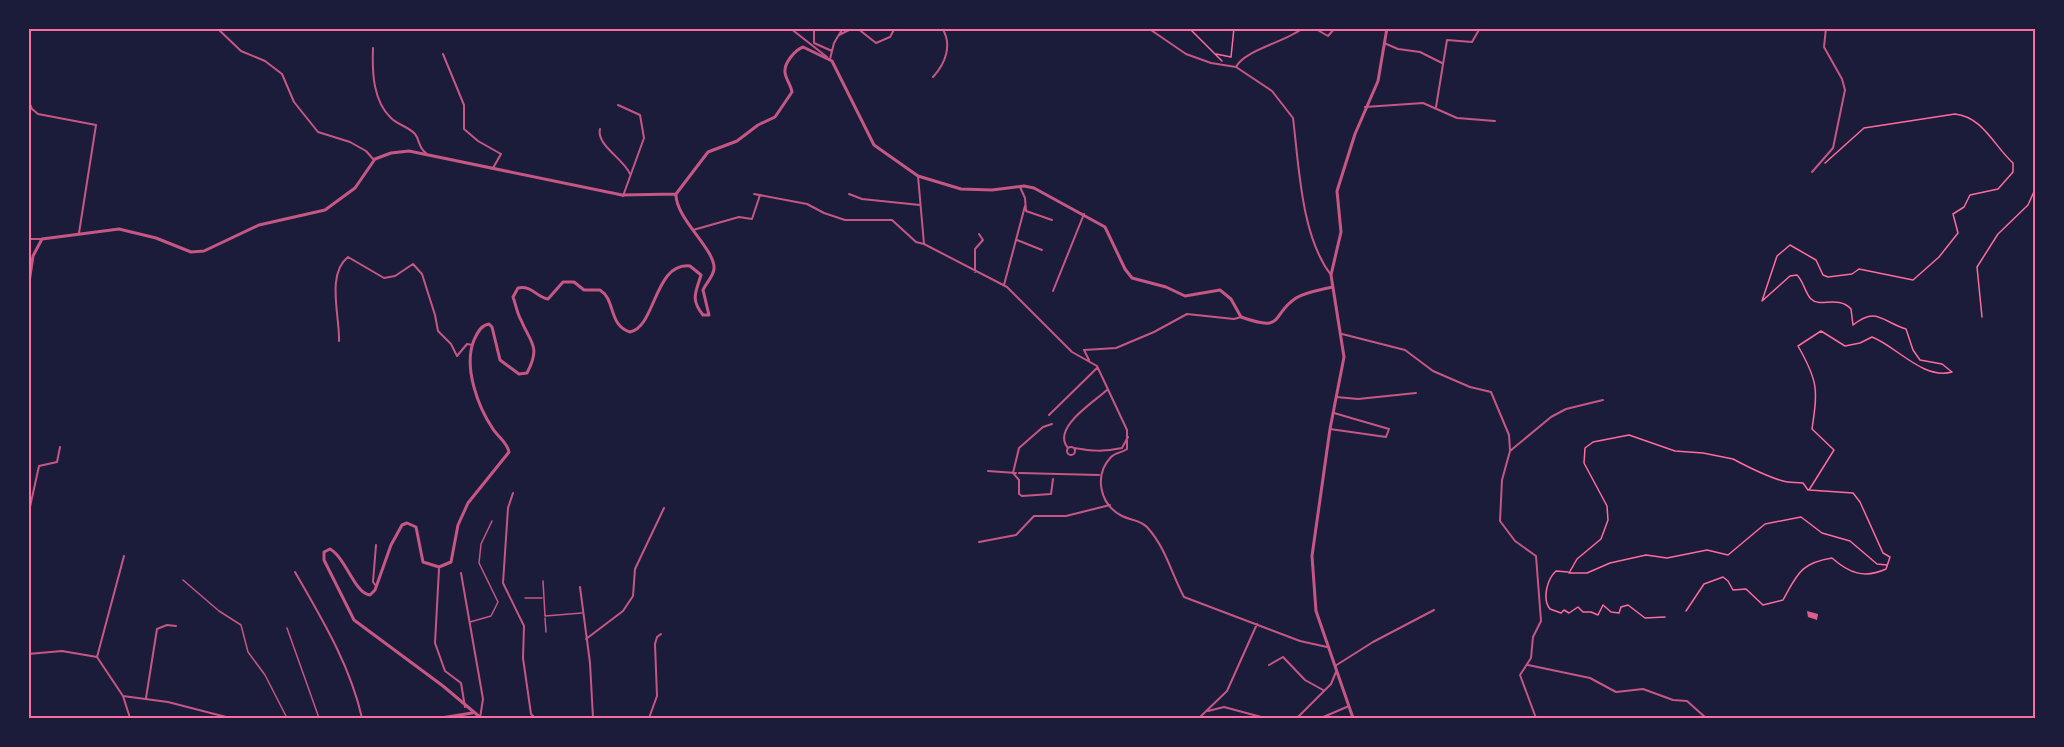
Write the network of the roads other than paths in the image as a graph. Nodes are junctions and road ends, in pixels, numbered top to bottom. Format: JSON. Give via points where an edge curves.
{"nodes":[{"id":1,"x":217,"y":28,"type":"edge"},
{"id":2,"x":790,"y":28,"type":"edge"},
{"id":3,"x":814,"y":28,"type":"edge"},
{"id":4,"x":843,"y":28,"type":"edge"},
{"id":5,"x":853,"y":28,"type":"edge"},
{"id":6,"x":857,"y":28,"type":"edge"},
{"id":7,"x":895,"y":28,"type":"edge"},
{"id":8,"x":942,"y":28,"type":"edge"},
{"id":9,"x":1148,"y":28,"type":"edge"},
{"id":10,"x":1303,"y":28,"type":"edge"},
{"id":11,"x":1314,"y":28,"type":"edge"},
{"id":12,"x":1335,"y":28,"type":"edge"},
{"id":13,"x":1388,"y":28,"type":"edge"},
{"id":14,"x":1480,"y":28,"type":"edge"},
{"id":15,"x":1826,"y":28,"type":"edge"},
{"id":16,"x":838,"y":36,"type":"junction"},
{"id":17,"x":1383,"y":43,"type":"junction"},
{"id":18,"x":373,"y":48,"type":"dead end"},
{"id":19,"x":832,"y":51,"type":"junction"},
{"id":20,"x":443,"y":54,"type":"dead end"},
{"id":21,"x":828,"y":58,"type":"junction"},
{"id":22,"x":1442,"y":63,"type":"junction"},
{"id":23,"x":1236,"y":67,"type":"junction"},
{"id":24,"x":933,"y":77,"type":"dead end"},
{"id":25,"x":28,"y":100,"type":"edge"},
{"id":26,"x":618,"y":105,"type":"dead end"},
{"id":27,"x":1365,"y":107,"type":"junction"},
{"id":28,"x":1436,"y":107,"type":"junction"},
{"id":29,"x":1495,"y":121,"type":"dead end"},
{"id":30,"x":600,"y":129,"type":"dead end"},
{"id":31,"x":437,"y":158,"type":"junction"},
{"id":32,"x":374,"y":160,"type":"junction"},
{"id":33,"x":493,"y":168,"type":"junction"},
{"id":34,"x":1812,"y":172,"type":"dead end"},
{"id":35,"x":630,"y":174,"type":"junction"},
{"id":36,"x":918,"y":176,"type":"junction"},
{"id":37,"x":1020,"y":187,"type":"junction"},
{"id":38,"x":676,"y":194,"type":"junction"},
{"id":39,"x":754,"y":194,"type":"dead end"},
{"id":40,"x":849,"y":194,"type":"dead end"},
{"id":41,"x":623,"y":195,"type":"junction"},
{"id":42,"x":760,"y":195,"type":"junction"},
{"id":43,"x":920,"y":205,"type":"junction"},
{"id":44,"x":1025,"y":206,"type":"junction"},
{"id":45,"x":1084,"y":214,"type":"junction"},
{"id":46,"x":1052,"y":220,"type":"dead end"},
{"id":47,"x":693,"y":230,"type":"junction"},
{"id":48,"x":79,"y":233,"type":"junction"},
{"id":49,"x":979,"y":234,"type":"dead end"},
{"id":50,"x":28,"y":239,"type":"edge"},
{"id":51,"x":42,"y":239,"type":"junction"},
{"id":52,"x":1017,"y":240,"type":"junction"},
{"id":53,"x":924,"y":244,"type":"junction"},
{"id":54,"x":1041,"y":250,"type":"dead end"},
{"id":55,"x":975,"y":272,"type":"junction"},
{"id":56,"x":1331,"y":275,"type":"junction"},
{"id":57,"x":1004,"y":285,"type":"junction"},
{"id":58,"x":1332,"y":287,"type":"junction"},
{"id":59,"x":28,"y":289,"type":"edge"},
{"id":60,"x":1053,"y":291,"type":"dead end"},
{"id":61,"x":1241,"y":316,"type":"junction"},
{"id":62,"x":1342,"y":334,"type":"junction"},
{"id":63,"x":339,"y":341,"type":"dead end"},
{"id":64,"x":472,"y":345,"type":"junction"},
{"id":65,"x":1089,"y":361,"type":"junction"},
{"id":66,"x":1097,"y":368,"type":"junction"},
{"id":67,"x":1108,"y":389,"type":"junction"},
{"id":68,"x":1416,"y":393,"type":"dead end"},
{"id":69,"x":1336,"y":397,"type":"junction"},
{"id":70,"x":1603,"y":400,"type":"dead end"},
{"id":71,"x":1333,"y":413,"type":"junction"},
{"id":72,"x":1049,"y":415,"type":"dead end"},
{"id":73,"x":1052,"y":424,"type":"dead end"},
{"id":74,"x":1330,"y":429,"type":"junction"},
{"id":75,"x":1128,"y":437,"type":"junction"},
{"id":76,"x":60,"y":447,"type":"dead end"},
{"id":77,"x":1068,"y":448,"type":"junction"},
{"id":78,"x":1074,"y":448,"type":"junction"},
{"id":79,"x":1510,"y":451,"type":"junction"},
{"id":80,"x":988,"y":471,"type":"dead end"},
{"id":81,"x":1016,"y":473,"type":"junction"},
{"id":82,"x":1099,"y":475,"type":"junction"},
{"id":83,"x":1053,"y":479,"type":"dead end"},
{"id":84,"x":513,"y":493,"type":"dead end"},
{"id":85,"x":1110,"y":505,"type":"junction"},
{"id":86,"x":664,"y":508,"type":"dead end"},
{"id":87,"x":28,"y":516,"type":"edge"},
{"id":88,"x":492,"y":521,"type":"dead end"},
{"id":89,"x":979,"y":542,"type":"dead end"},
{"id":90,"x":376,"y":545,"type":"dead end"},
{"id":91,"x":124,"y":556,"type":"dead end"},
{"id":92,"x":439,"y":569,"type":"dead end"},
{"id":93,"x":295,"y":572,"type":"dead end"},
{"id":94,"x":461,"y":573,"type":"dead end"},
{"id":95,"x":183,"y":579,"type":"dead end"},
{"id":96,"x":543,"y":581,"type":"dead end"},
{"id":97,"x":376,"y":586,"type":"junction"},
{"id":98,"x":580,"y":586,"type":"dead end"},
{"id":99,"x":525,"y":598,"type":"dead end"},
{"id":100,"x":542,"y":598,"type":"junction"},
{"id":101,"x":1434,"y":610,"type":"dead end"},
{"id":102,"x":582,"y":613,"type":"junction"},
{"id":103,"x":544,"y":616,"type":"junction"},
{"id":104,"x":470,"y":622,"type":"junction"},
{"id":105,"x":1257,"y":624,"type":"junction"},
{"id":106,"x":177,"y":626,"type":"dead end"},
{"id":107,"x":286,"y":628,"type":"dead end"},
{"id":108,"x":546,"y":632,"type":"dead end"},
{"id":109,"x":661,"y":634,"type":"dead end"},
{"id":110,"x":586,"y":639,"type":"junction"},
{"id":111,"x":1327,"y":646,"type":"junction"},
{"id":112,"x":28,"y":654,"type":"edge"},
{"id":113,"x":98,"y":657,"type":"junction"},
{"id":114,"x":1269,"y":665,"type":"dead end"},
{"id":115,"x":1528,"y":665,"type":"junction"},
{"id":116,"x":1334,"y":667,"type":"junction"},
{"id":117,"x":1336,"y":672,"type":"junction"},
{"id":118,"x":1323,"y":690,"type":"junction"},
{"id":119,"x":123,"y":696,"type":"junction"},
{"id":120,"x":146,"y":698,"type":"junction"},
{"id":121,"x":1349,"y":706,"type":"junction"},
{"id":122,"x":465,"y":707,"type":"junction"},
{"id":123,"x":472,"y":713,"type":"junction"},
{"id":124,"x":1204,"y":713,"type":"junction"},
{"id":125,"x":130,"y":718,"type":"edge"},
{"id":126,"x":230,"y":718,"type":"edge"},
{"id":127,"x":286,"y":718,"type":"edge"},
{"id":128,"x":319,"y":718,"type":"edge"},
{"id":129,"x":362,"y":718,"type":"edge"},
{"id":130,"x":441,"y":718,"type":"edge"},
{"id":131,"x":480,"y":718,"type":"edge"},
{"id":132,"x":535,"y":718,"type":"edge"},
{"id":133,"x":593,"y":718,"type":"edge"},
{"id":134,"x":649,"y":718,"type":"edge"},
{"id":135,"x":1199,"y":718,"type":"edge"},
{"id":136,"x":1265,"y":718,"type":"edge"},
{"id":137,"x":1297,"y":718,"type":"edge"},
{"id":138,"x":1321,"y":718,"type":"edge"},
{"id":139,"x":1353,"y":718,"type":"edge"},
{"id":140,"x":1536,"y":718,"type":"edge"},
{"id":141,"x":1706,"y":718,"type":"edge"}],
"edges":[{"from":1,"to":32,"type":"street","via":[[244,54],[265,61],[282,74],[294,102],[318,132],[350,142]]},
{"from":2,"to":21,"type":"street"},
{"from":3,"to":19,"type":"street","via":[[814,43]]},
{"from":4,"to":16,"type":"street"},
{"from":5,"to":16,"type":"street"},
{"from":6,"to":7,"type":"street","via":[[876,43],[890,37]]},
{"from":8,"to":24,"type":"street","via":[[948,45],[941,68]]},
{"from":9,"to":23,"type":"street","via":[[1186,54]]},
{"from":10,"to":23,"type":"street","via":[[1293,37],[1244,57]]},
{"from":11,"to":12,"type":"street","via":[[1328,36]]},
{"from":13,"to":17,"type":"street"},
{"from":14,"to":22,"type":"street","via":[[1473,42],[1447,40]]},
{"from":15,"to":34,"type":"street","via":[[1824,47],[1845,90],[1833,148]]},
{"from":16,"to":19,"type":"street"},
{"from":17,"to":22,"type":"street","via":[[1420,52]]},
{"from":17,"to":27,"type":"street","via":[[1378,81]]},
{"from":18,"to":31,"type":"street","via":[[374,85],[385,110],[395,122],[416,135],[422,151]]},
{"from":19,"to":21,"type":"street"},
{"from":20,"to":33,"type":"street","via":[[464,105],[464,129],[501,154]]},
{"from":21,"to":36,"type":"street","via":[[874,145]]},
{"from":21,"to":38,"type":"street","via":[[808,47],[796,50],[784,72],[792,92],[780,111],[737,141],[708,152]]},
{"from":22,"to":28,"type":"street"},
{"from":23,"to":56,"type":"street","via":[[1272,91],[1293,118],[1303,200],[1322,260]]},
{"from":25,"to":48,"type":"street","via":[[38,114],[96,125]]},
{"from":26,"to":35,"type":"street","via":[[640,115],[643,122],[644,138]]},
{"from":27,"to":28,"type":"street","via":[[1413,103]]},
{"from":27,"to":56,"type":"street","via":[[1337,191],[1341,232]]},
{"from":28,"to":29,"type":"street","via":[[1457,118]]},
{"from":30,"to":35,"type":"street","via":[[600,139]]},
{"from":31,"to":32,"type":"street","via":[[409,151]]},
{"from":31,"to":33,"type":"street"},
{"from":32,"to":48,"type":"street","via":[[355,188],[325,210],[259,225],[204,251],[191,252],[126,230]]},
{"from":33,"to":41,"type":"street"},
{"from":35,"to":41,"type":"street"},
{"from":36,"to":37,"type":"street","via":[[961,189]]},
{"from":36,"to":43,"type":"street"},
{"from":37,"to":44,"type":"street"},
{"from":37,"to":45,"type":"street","via":[[1034,188]]},
{"from":38,"to":41,"type":"street"},
{"from":38,"to":47,"type":"street","via":[[680,210]]},
{"from":39,"to":42,"type":"street"},
{"from":40,"to":43,"type":"street"},
{"from":42,"to":47,"type":"street","via":[[752,219],[739,217]]},
{"from":42,"to":53,"type":"street","via":[[807,204],[845,220],[892,220],[916,242]]},
{"from":43,"to":53,"type":"street"},
{"from":44,"to":46,"type":"street","via":[[1026,211]]},
{"from":44,"to":52,"type":"street"},
{"from":45,"to":60,"type":"street"},
{"from":45,"to":61,"type":"street","via":[[1108,231],[1132,278],[1185,296],[1220,290]]},
{"from":47,"to":64,"type":"street","via":[[714,265],[703,290],[710,313],[707,316],[697,308],[694,299],[700,272],[686,265],[668,275],[639,327],[630,332],[616,323],[600,290],[584,290],[574,282],[563,282],[548,299],[531,288],[518,288],[513,297],[535,348],[523,376],[500,360],[489,324],[482,327]]},
{"from":48,"to":51,"type":"street"},
{"from":49,"to":55,"type":"street","via":[[983,240],[975,249]]},
{"from":50,"to":51,"type":"street"},
{"from":51,"to":59,"type":"street","via":[[33,256]]},
{"from":52,"to":54,"type":"street"},
{"from":52,"to":57,"type":"street"},
{"from":53,"to":55,"type":"street"},
{"from":55,"to":57,"type":"street"},
{"from":56,"to":58,"type":"street"},
{"from":57,"to":65,"type":"street","via":[[1072,352]]},
{"from":58,"to":61,"type":"street","via":[[1298,297],[1274,322],[1262,324]]},
{"from":58,"to":62,"type":"street"},
{"from":61,"to":65,"type":"street","via":[[1234,319],[1186,314],[1116,348],[1084,350]]},
{"from":62,"to":69,"type":"street","via":[[1344,357]]},
{"from":62,"to":79,"type":"street","via":[[1406,350],[1433,371],[1491,392],[1509,435]]},
{"from":63,"to":64,"type":"street","via":[[336,289],[338,271],[348,257],[384,279],[413,264],[422,274],[440,336],[451,344],[457,356],[467,344]]},
{"from":64,"to":97,"type":"street","via":[[470,361],[476,392],[488,421],[509,448],[508,456],[468,503],[458,525],[449,564],[439,567],[421,561],[416,527],[407,523],[394,539]]},
{"from":65,"to":66,"type":"street"},
{"from":66,"to":67,"type":"street"},
{"from":66,"to":72,"type":"street"},
{"from":67,"to":75,"type":"street"},
{"from":67,"to":77,"type":"street","via":[[1067,426],[1064,440]]},
{"from":68,"to":69,"type":"street","via":[[1358,399]]},
{"from":69,"to":71,"type":"street"},
{"from":70,"to":79,"type":"street","via":[[1551,417]]},
{"from":71,"to":74,"type":"street"},
{"from":71,"to":74,"type":"street","via":[[1389,429],[1386,437]]},
{"from":73,"to":81,"type":"street","via":[[1019,448]]},
{"from":74,"to":111,"type":"street","via":[[1312,556],[1316,611]]},
{"from":75,"to":78,"type":"street","via":[[1122,448],[1108,451],[1094,453]]},
{"from":75,"to":82,"type":"street","via":[[1127,449],[1112,456]]},
{"from":76,"to":87,"type":"street","via":[[57,462],[39,466]]},
{"from":77,"to":78,"type":"street"},
{"from":77,"to":78,"type":"street","via":[[1071,455]]},
{"from":79,"to":115,"type":"street","via":[[1502,480],[1500,521],[1522,548],[1536,556],[1542,605]]},
{"from":80,"to":81,"type":"street"},
{"from":81,"to":82,"type":"street"},
{"from":81,"to":83,"type":"street","via":[[1022,496],[1051,494]]},
{"from":82,"to":85,"type":"street"},
{"from":84,"to":132,"type":"street","via":[[508,508],[503,582],[524,626],[524,667],[531,715]]},
{"from":85,"to":89,"type":"street","via":[[1066,516],[1034,516],[1016,535]]},
{"from":85,"to":105,"type":"street","via":[[1122,516],[1137,519],[1156,537],[1184,597]]},
{"from":86,"to":110,"type":"street","via":[[635,569],[633,596],[623,611]]},
{"from":88,"to":104,"type":"lane","via":[[481,544],[479,563],[498,602],[491,616]]},
{"from":90,"to":97,"type":"street"},
{"from":91,"to":113,"type":"street"},
{"from":92,"to":122,"type":"street","via":[[435,643],[445,671],[461,683]]},
{"from":93,"to":129,"type":"street","via":[[335,643],[355,689]]},
{"from":94,"to":104,"type":"street"},
{"from":95,"to":127,"type":"lane","via":[[241,625],[248,652],[265,675]]},
{"from":96,"to":100,"type":"lane"},
{"from":97,"to":122,"type":"street","via":[[370,595],[365,594],[337,553],[330,549],[324,552],[324,560],[354,620]]},
{"from":98,"to":102,"type":"street"},
{"from":99,"to":100,"type":"lane"},
{"from":100,"to":103,"type":"lane"},
{"from":101,"to":116,"type":"street"},
{"from":102,"to":103,"type":"lane"},
{"from":102,"to":110,"type":"street"},
{"from":103,"to":108,"type":"lane"},
{"from":104,"to":131,"type":"street","via":[[483,699]]},
{"from":105,"to":111,"type":"street","via":[[1299,641]]},
{"from":105,"to":124,"type":"street","via":[[1227,691]]},
{"from":106,"to":120,"type":"street","via":[[158,629]]},
{"from":107,"to":128,"type":"lane"},
{"from":109,"to":134,"type":"street","via":[[655,644],[657,696]]},
{"from":110,"to":133,"type":"street"},
{"from":111,"to":116,"type":"street"},
{"from":112,"to":113,"type":"street","via":[[62,651]]},
{"from":113,"to":119,"type":"street"},
{"from":114,"to":118,"type":"street","via":[[1283,657],[1305,680]]},
{"from":115,"to":140,"type":"street","via":[[1520,675]]},
{"from":115,"to":141,"type":"street","via":[[1590,678],[1616,692],[1643,689],[1687,701]]},
{"from":116,"to":117,"type":"street"},
{"from":117,"to":118,"type":"street"},
{"from":117,"to":121,"type":"street"},
{"from":118,"to":137,"type":"street"},
{"from":119,"to":120,"type":"street"},
{"from":119,"to":125,"type":"street"},
{"from":120,"to":126,"type":"street"},
{"from":121,"to":138,"type":"street"},
{"from":121,"to":139,"type":"street"},
{"from":122,"to":123,"type":"street"},
{"from":123,"to":130,"type":"street"},
{"from":123,"to":131,"type":"street"},
{"from":124,"to":135,"type":"street"},
{"from":124,"to":136,"type":"street","via":[[1224,707]]}]}
